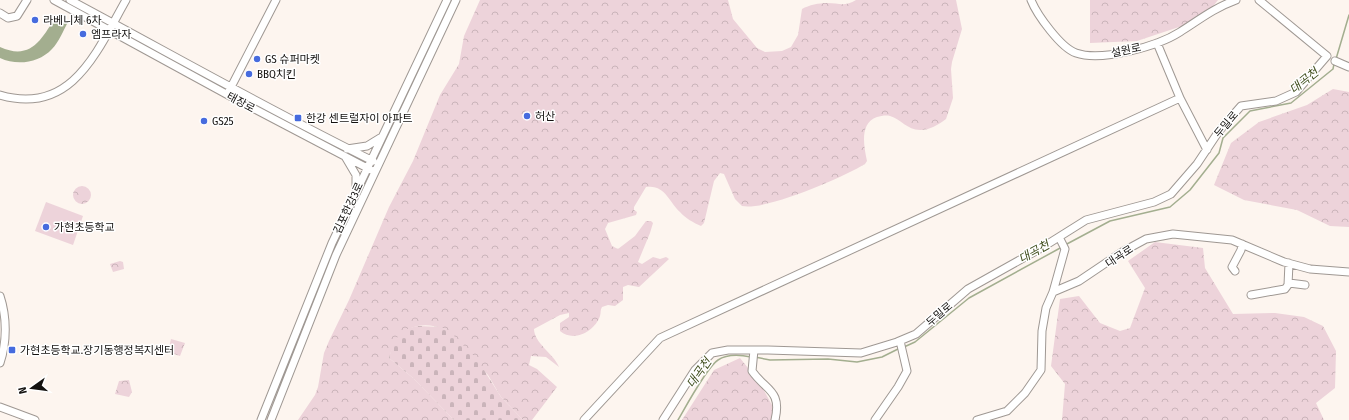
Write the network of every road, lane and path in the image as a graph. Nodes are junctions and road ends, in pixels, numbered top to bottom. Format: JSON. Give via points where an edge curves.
{"nodes":[{"id":1,"x":27,"y":0,"type":"edge"},
{"id":2,"x":54,"y":0,"type":"edge"},
{"id":3,"x":70,"y":0,"type":"edge"},
{"id":4,"x":126,"y":0,"type":"edge"},
{"id":5,"x":276,"y":0,"type":"edge"},
{"id":6,"x":447,"y":0,"type":"edge"},
{"id":7,"x":456,"y":0,"type":"edge"},
{"id":8,"x":1031,"y":0,"type":"edge"},
{"id":9,"x":1236,"y":0,"type":"edge"},
{"id":10,"x":1259,"y":0,"type":"edge"},
{"id":11,"x":0,"y":13,"type":"edge"},
{"id":12,"x":111,"y":26,"type":"junction"},
{"id":13,"x":1157,"y":43,"type":"junction"},
{"id":14,"x":1337,"y":62,"type":"dead end"},
{"id":15,"x":1349,"y":67,"type":"edge"},
{"id":16,"x":231,"y":88,"type":"junction"},
{"id":17,"x":0,"y":95,"type":"edge"},
{"id":18,"x":228,"y":95,"type":"junction"},
{"id":19,"x":1180,"y":98,"type":"junction"},
{"id":20,"x":382,"y":136,"type":"junction"},
{"id":21,"x":346,"y":149,"type":"junction"},
{"id":22,"x":1207,"y":150,"type":"junction"},
{"id":23,"x":345,"y":157,"type":"junction"},
{"id":24,"x":370,"y":160,"type":"junction"},
{"id":25,"x":379,"y":164,"type":"junction"},
{"id":26,"x":367,"y":168,"type":"junction"},
{"id":27,"x":375,"y":172,"type":"junction"},
{"id":28,"x":355,"y":191,"type":"junction"},
{"id":29,"x":1062,"y":243,"type":"junction"},
{"id":30,"x":1242,"y":244,"type":"junction"},
{"id":31,"x":1289,"y":263,"type":"junction"},
{"id":32,"x":1235,"y":271,"type":"dead end"},
{"id":33,"x":1349,"y":272,"type":"edge"},
{"id":34,"x":1289,"y":283,"type":"junction"},
{"id":35,"x":1305,"y":285,"type":"dead end"},
{"id":36,"x":1053,"y":292,"type":"junction"},
{"id":37,"x":1251,"y":295,"type":"dead end"},
{"id":38,"x":0,"y":296,"type":"edge"},
{"id":39,"x":902,"y":345,"type":"junction"},
{"id":40,"x":753,"y":355,"type":"junction"},
{"id":41,"x":0,"y":363,"type":"edge"},
{"id":42,"x":0,"y":407,"type":"edge"},
{"id":43,"x":35,"y":420,"type":"edge"},
{"id":44,"x":261,"y":420,"type":"edge"},
{"id":45,"x":271,"y":420,"type":"edge"},
{"id":46,"x":584,"y":420,"type":"edge"},
{"id":47,"x":663,"y":420,"type":"edge"},
{"id":48,"x":775,"y":420,"type":"edge"},
{"id":49,"x":875,"y":420,"type":"edge"},
{"id":50,"x":977,"y":420,"type":"edge"}],
"edges":[{"from":1,"to":11,"type":"street","via":[[17,16],[8,18]]},
{"from":2,"to":12,"type":"street","name":"태장로"},
{"from":3,"to":12,"type":"street","name":"태장로"},
{"from":4,"to":12,"type":"street"},
{"from":5,"to":16,"type":"street"},
{"from":6,"to":20,"type":"street","name":"김포한강3로"},
{"from":7,"to":25,"type":"street","name":"김포한강3로"},
{"from":8,"to":13,"type":"street","name":"설원로","via":[[1048,27],[1076,53],[1114,54]]},
{"from":9,"to":13,"type":"street","name":"설원로","via":[[1212,10]]},
{"from":10,"to":22,"type":"street","name":"두밀로","via":[[1327,56],[1296,92],[1276,101],[1242,106],[1219,130]]},
{"from":12,"to":16,"type":"street"},
{"from":12,"to":17,"type":"street","via":[[82,74],[64,89],[42,98],[24,100]]},
{"from":12,"to":18,"type":"street","name":"태장로"},
{"from":13,"to":19,"type":"street","name":"두밀로"},
{"from":14,"to":15,"type":"street"},
{"from":16,"to":18,"type":"street"},
{"from":16,"to":21,"type":"street"},
{"from":18,"to":23,"type":"street","name":"태장로"},
{"from":19,"to":22,"type":"street","name":"두밀로"},
{"from":19,"to":46,"type":"street","via":[[660,338]]},
{"from":20,"to":21,"type":"street","via":[[367,146]]},
{"from":20,"to":24,"type":"street","name":"김포한강3로"},
{"from":21,"to":24,"type":"street"},
{"from":22,"to":29,"type":"street","name":"두밀로","via":[[1171,194],[1154,202],[1086,220]]},
{"from":23,"to":26,"type":"street","name":"태장로"},
{"from":23,"to":28,"type":"street","via":[[356,175]]},
{"from":24,"to":25,"type":"street"},
{"from":24,"to":26,"type":"street","name":"김포한강3로"},
{"from":25,"to":27,"type":"street","name":"김포한강3로"},
{"from":26,"to":27,"type":"street","name":"태장로"},
{"from":26,"to":28,"type":"street","name":"김포한강3로"},
{"from":27,"to":45,"type":"street","name":"김포한강3로","via":[[327,277]]},
{"from":28,"to":44,"type":"street","name":"김포한강3로","via":[[309,296]]},
{"from":29,"to":36,"type":"street"},
{"from":29,"to":39,"type":"street","name":"두밀로","via":[[968,289]]},
{"from":30,"to":31,"type":"street","name":"대곡로"},
{"from":30,"to":32,"type":"street","via":[[1232,267]]},
{"from":30,"to":36,"type":"street","name":"대곡로","via":[[1232,240],[1173,234],[1146,239],[1122,252],[1079,282]]},
{"from":31,"to":33,"type":"street","name":"대곡로","via":[[1310,269]]},
{"from":31,"to":34,"type":"street"},
{"from":34,"to":35,"type":"street"},
{"from":34,"to":37,"type":"street","via":[[1282,291]]},
{"from":36,"to":50,"type":"street","via":[[1044,316],[1040,370],[1025,393],[1007,412]]},
{"from":38,"to":41,"type":"street","via":[[5,320]]},
{"from":39,"to":40,"type":"street","name":"두밀로","via":[[861,353]]},
{"from":39,"to":49,"type":"street","via":[[907,370],[898,388]]},
{"from":40,"to":47,"type":"street","name":"두밀로","via":[[712,353],[695,370]]},
{"from":40,"to":48,"type":"street","via":[[752,372],[770,388],[777,405]]},
{"from":42,"to":43,"type":"street"}]}
